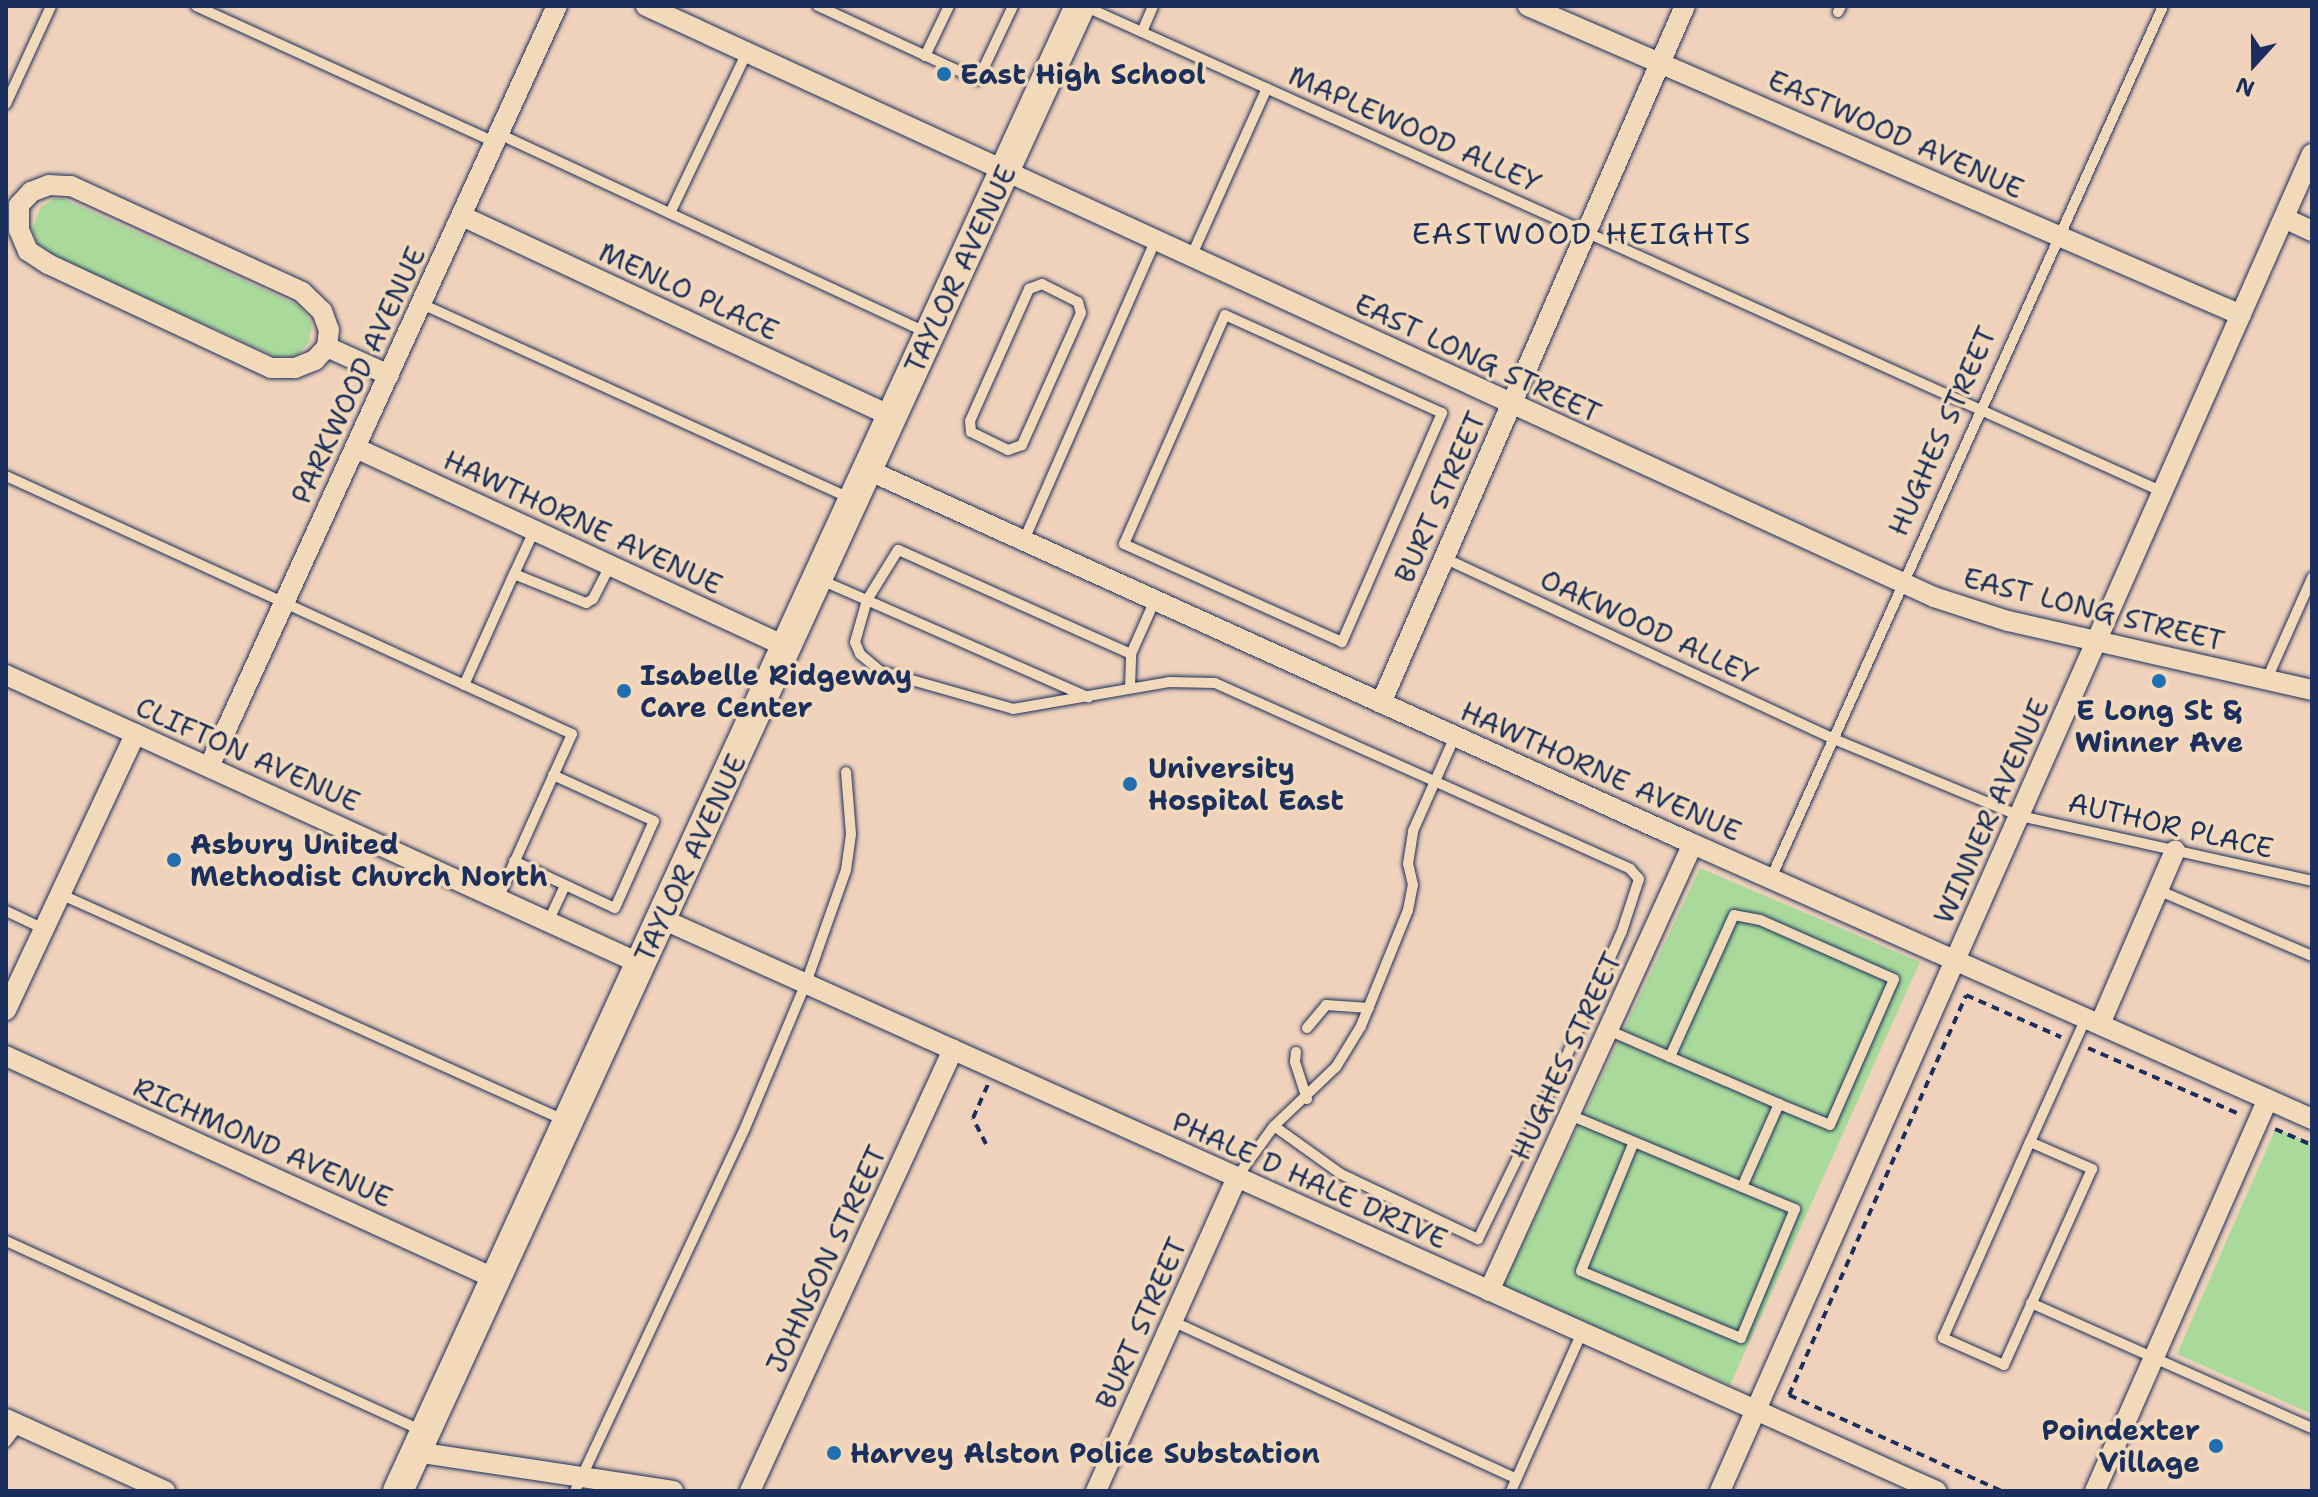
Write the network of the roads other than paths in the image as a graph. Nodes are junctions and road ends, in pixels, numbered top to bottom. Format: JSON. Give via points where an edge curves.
{"nodes":[{"id":1,"x":51,"y":6,"type":"edge"},
{"id":2,"x":196,"y":6,"type":"edge"},
{"id":3,"x":557,"y":6,"type":"edge"},
{"id":4,"x":646,"y":6,"type":"edge"},
{"id":5,"x":818,"y":6,"type":"edge"},
{"id":6,"x":949,"y":6,"type":"edge"},
{"id":7,"x":1013,"y":6,"type":"edge"},
{"id":8,"x":1082,"y":6,"type":"edge"},
{"id":9,"x":1153,"y":6,"type":"edge"},
{"id":10,"x":1528,"y":6,"type":"edge"},
{"id":11,"x":1685,"y":6,"type":"edge"},
{"id":12,"x":2163,"y":6,"type":"edge"},
{"id":13,"x":1142,"y":32,"type":"junction"},
{"id":14,"x":747,"y":52,"type":"junction"},
{"id":15,"x":925,"y":56,"type":"junction"},
{"id":16,"x":1661,"y":62,"type":"junction"},
{"id":17,"x":1267,"y":88,"type":"junction"},
{"id":18,"x":6,"y":104,"type":"edge"},
{"id":19,"x":497,"y":138,"type":"junction"},
{"id":20,"x":2312,"y":154,"type":"edge"},
{"id":21,"x":1006,"y":170,"type":"junction"},
{"id":22,"x":12,"y":202,"type":"edge"},
{"id":23,"x":670,"y":213,"type":"junction"},
{"id":24,"x":462,"y":216,"type":"junction"},
{"id":25,"x":2284,"y":218,"type":"junction"},
{"id":26,"x":2312,"y":231,"type":"edge"},
{"id":27,"x":1586,"y":232,"type":"junction"},
{"id":28,"x":2060,"y":236,"type":"junction"},
{"id":29,"x":1155,"y":241,"type":"junction"},
{"id":30,"x":1191,"y":257,"type":"junction"},
{"id":31,"x":422,"y":304,"type":"junction"},
{"id":32,"x":2241,"y":315,"type":"junction"},
{"id":33,"x":931,"y":334,"type":"junction"},
{"id":34,"x":327,"y":347,"type":"junction"},
{"id":35,"x":389,"y":375,"type":"junction"},
{"id":36,"x":1051,"y":380,"type":"joint"},
{"id":37,"x":1511,"y":404,"type":"junction"},
{"id":38,"x":1982,"y":410,"type":"junction"},
{"id":39,"x":893,"y":417,"type":"junction"},
{"id":40,"x":356,"y":448,"type":"junction"},
{"id":41,"x":868,"y":470,"type":"junction"},
{"id":42,"x":6,"y":476,"type":"edge"},
{"id":43,"x":2163,"y":492,"type":"junction"},
{"id":44,"x":854,"y":500,"type":"junction"},
{"id":45,"x":1392,"y":528,"type":"joint"},
{"id":46,"x":534,"y":531,"type":"junction"},
{"id":47,"x":1024,"y":540,"type":"junction"},
{"id":48,"x":1444,"y":558,"type":"junction"},
{"id":49,"x":610,"y":566,"type":"junction"},
{"id":50,"x":514,"y":574,"type":"junction"},
{"id":51,"x":2312,"y":578,"type":"edge"},
{"id":52,"x":818,"y":579,"type":"junction"},
{"id":53,"x":1904,"y":584,"type":"junction"},
{"id":54,"x":867,"y":600,"type":"junction"},
{"id":55,"x":1155,"y":600,"type":"junction"},
{"id":56,"x":284,"y":603,"type":"junction"},
{"id":57,"x":2098,"y":642,"type":"junction"},
{"id":58,"x":787,"y":647,"type":"junction"},
{"id":59,"x":1131,"y":654,"type":"junction"},
{"id":60,"x":6,"y":675,"type":"edge"},
{"id":61,"x":2267,"y":679,"type":"junction"},
{"id":62,"x":464,"y":685,"type":"junction"},
{"id":63,"x":1130,"y":688,"type":"junction"},
{"id":64,"x":2312,"y":690,"type":"edge"},
{"id":65,"x":1090,"y":698,"type":"junction"},
{"id":66,"x":1381,"y":703,"type":"junction"},
{"id":67,"x":135,"y":734,"type":"junction"},
{"id":68,"x":1455,"y":736,"type":"junction"},
{"id":69,"x":1834,"y":739,"type":"junction"},
{"id":70,"x":209,"y":767,"type":"junction"},
{"id":71,"x":846,"y":772,"type":"dead end"},
{"id":72,"x":553,"y":775,"type":"junction"},
{"id":73,"x":1435,"y":782,"type":"junction"},
{"id":74,"x":2020,"y":816,"type":"junction"},
{"id":75,"x":1693,"y":844,"type":"junction"},
{"id":76,"x":2175,"y":851,"type":"junction"},
{"id":77,"x":514,"y":861,"type":"junction"},
{"id":78,"x":1771,"y":878,"type":"junction"},
{"id":79,"x":2312,"y":881,"type":"edge"},
{"id":80,"x":565,"y":886,"type":"junction"},
{"id":81,"x":2158,"y":890,"type":"junction"},
{"id":82,"x":60,"y":894,"type":"junction"},
{"id":83,"x":498,"y":899,"type":"junction"},
{"id":84,"x":6,"y":911,"type":"edge"},
{"id":85,"x":662,"y":919,"type":"junction"},
{"id":86,"x":548,"y":922,"type":"junction"},
{"id":87,"x":44,"y":929,"type":"junction"},
{"id":88,"x":2312,"y":956,"type":"edge"},
{"id":89,"x":1956,"y":959,"type":"junction"},
{"id":90,"x":641,"y":964,"type":"junction"},
{"id":91,"x":806,"y":983,"type":"junction"},
{"id":92,"x":1369,"y":1008,"type":"junction"},
{"id":93,"x":6,"y":1010,"type":"edge"},
{"id":94,"x":2093,"y":1021,"type":"junction"},
{"id":95,"x":1307,"y":1028,"type":"dead end"},
{"id":96,"x":1608,"y":1030,"type":"junction"},
{"id":97,"x":953,"y":1049,"type":"junction"},
{"id":98,"x":1296,"y":1052,"type":"dead end"},
{"id":99,"x":6,"y":1056,"type":"edge"},
{"id":100,"x":1670,"y":1057,"type":"junction"},
{"id":101,"x":1307,"y":1099,"type":"junction"},
{"id":102,"x":2268,"y":1099,"type":"junction"},
{"id":103,"x":1779,"y":1104,"type":"junction"},
{"id":104,"x":1570,"y":1115,"type":"junction"},
{"id":105,"x":2312,"y":1119,"type":"edge"},
{"id":106,"x":568,"y":1122,"type":"junction"},
{"id":107,"x":1274,"y":1126,"type":"junction"},
{"id":108,"x":1634,"y":1142,"type":"junction"},
{"id":109,"x":2030,"y":1142,"type":"junction"},
{"id":110,"x":1237,"y":1177,"type":"junction"},
{"id":111,"x":1742,"y":1187,"type":"junction"},
{"id":112,"x":6,"y":1241,"type":"edge"},
{"id":113,"x":496,"y":1279,"type":"junction"},
{"id":114,"x":1489,"y":1291,"type":"junction"},
{"id":115,"x":2031,"y":1303,"type":"junction"},
{"id":116,"x":1172,"y":1321,"type":"junction"},
{"id":117,"x":1582,"y":1332,"type":"junction"},
{"id":118,"x":2154,"y":1358,"type":"junction"},
{"id":119,"x":1757,"y":1411,"type":"junction"},
{"id":120,"x":12,"y":1422,"type":"edge"},
{"id":121,"x":2312,"y":1428,"type":"edge"},
{"id":122,"x":6,"y":1442,"type":"edge"},
{"id":123,"x":421,"y":1442,"type":"junction"},
{"id":124,"x":1517,"y":1479,"type":"junction"},
{"id":125,"x":578,"y":1484,"type":"edge"},
{"id":126,"x":165,"y":1491,"type":"edge"},
{"id":127,"x":398,"y":1491,"type":"edge"},
{"id":128,"x":673,"y":1491,"type":"edge"},
{"id":129,"x":750,"y":1491,"type":"edge"},
{"id":130,"x":1096,"y":1491,"type":"edge"},
{"id":131,"x":1511,"y":1491,"type":"edge"},
{"id":132,"x":1720,"y":1491,"type":"edge"},
{"id":133,"x":1936,"y":1491,"type":"edge"},
{"id":134,"x":2095,"y":1491,"type":"edge"}],
"edges":[{"from":1,"to":18,"type":"lane"},
{"from":2,"to":19,"type":"lane"},
{"from":3,"to":19,"type":"street","name":"PARKWOOD AVENUE"},
{"from":4,"to":14,"type":"street","name":"EAST LONG STREET"},
{"from":5,"to":15,"type":"lane"},
{"from":6,"to":15,"type":"lane"},
{"from":7,"to":15,"type":"lane","via":[[978,80]]},
{"from":8,"to":13,"type":"lane","name":"MAPLEWOOD ALLEY"},
{"from":8,"to":21,"type":"main road","name":"TAYLOR AVENUE"},
{"from":9,"to":13,"type":"lane"},
{"from":10,"to":16,"type":"street","name":"EASTWOOD AVENUE"},
{"from":11,"to":16,"type":"street","name":"BURT STREET"},
{"from":12,"to":28,"type":"lane","name":"HUGHES STREET"},
{"from":13,"to":17,"type":"lane","name":"MAPLEWOOD ALLEY"},
{"from":14,"to":21,"type":"street","name":"EAST LONG STREET"},
{"from":14,"to":23,"type":"lane"},
{"from":16,"to":27,"type":"street","name":"BURT STREET"},
{"from":16,"to":28,"type":"street","name":"EASTWOOD AVENUE"},
{"from":17,"to":27,"type":"lane","name":"MAPLEWOOD ALLEY"},
{"from":17,"to":30,"type":"lane"},
{"from":19,"to":23,"type":"lane"},
{"from":19,"to":24,"type":"street","name":"PARKWOOD AVENUE"},
{"from":20,"to":25,"type":"street","name":"WINNER AVENUE"},
{"from":21,"to":29,"type":"street","name":"EAST LONG STREET"},
{"from":21,"to":33,"type":"main road","name":"TAYLOR AVENUE"},
{"from":22,"to":34,"type":"street","via":[[40,188],[71,186],[302,292],[322,311],[329,330]]},
{"from":22,"to":34,"type":"street","via":[[28,251],[48,264],[271,368],[295,368],[315,360]]},
{"from":23,"to":33,"type":"lane"},
{"from":24,"to":31,"type":"street","name":"PARKWOOD AVENUE"},
{"from":24,"to":39,"type":"street","name":"MENLO PLACE"},
{"from":25,"to":26,"type":"street"},
{"from":25,"to":32,"type":"street","name":"WINNER AVENUE"},
{"from":27,"to":37,"type":"street","name":"BURT STREET"},
{"from":27,"to":38,"type":"lane","name":"MAPLEWOOD ALLEY"},
{"from":28,"to":32,"type":"street","name":"EASTWOOD AVENUE"},
{"from":28,"to":38,"type":"lane","name":"HUGHES STREET"},
{"from":29,"to":30,"type":"street","name":"EAST LONG STREET"},
{"from":29,"to":47,"type":"lane"},
{"from":30,"to":37,"type":"street","name":"EAST LONG STREET"},
{"from":31,"to":35,"type":"street","name":"PARKWOOD AVENUE"},
{"from":31,"to":44,"type":"lane"},
{"from":32,"to":43,"type":"street","name":"WINNER AVENUE"},
{"from":33,"to":39,"type":"main road","name":"TAYLOR AVENUE"},
{"from":34,"to":35,"type":"street"},
{"from":35,"to":40,"type":"street","name":"PARKWOOD AVENUE"},
{"from":36,"to":36,"type":"lane","via":[[1022,445],[1008,450],[971,432],[970,421],[1029,289],[1042,284],[1078,302],[1081,313]]},
{"from":37,"to":48,"type":"street","name":"BURT STREET"},
{"from":37,"to":53,"type":"street","name":"EAST LONG STREET"},
{"from":38,"to":43,"type":"lane","name":"MAPLEWOOD ALLEY"},
{"from":38,"to":53,"type":"lane","name":"HUGHES STREET"},
{"from":39,"to":41,"type":"main road","name":"TAYLOR AVENUE"},
{"from":40,"to":46,"type":"street","name":"HAWTHORNE AVENUE"},
{"from":40,"to":56,"type":"street","name":"PARKWOOD AVENUE"},
{"from":41,"to":44,"type":"main road","name":"TAYLOR AVENUE"},
{"from":41,"to":47,"type":"street","name":"HAWTHORNE AVENUE"},
{"from":42,"to":56,"type":"lane"},
{"from":43,"to":57,"type":"street","name":"WINNER AVENUE"},
{"from":44,"to":52,"type":"main road","name":"TAYLOR AVENUE"},
{"from":45,"to":45,"type":"lane","via":[[1442,413],[1225,315],[1124,544],[1342,642]]},
{"from":46,"to":49,"type":"street","name":"HAWTHORNE AVENUE"},
{"from":46,"to":50,"type":"lane"},
{"from":47,"to":55,"type":"street","name":"HAWTHORNE AVENUE"},
{"from":48,"to":66,"type":"street","name":"BURT STREET"},
{"from":48,"to":69,"type":"lane","name":"OAKWOOD ALLEY"},
{"from":49,"to":50,"type":"lane","via":[[586,603]]},
{"from":49,"to":58,"type":"street","name":"HAWTHORNE AVENUE"},
{"from":50,"to":62,"type":"lane"},
{"from":51,"to":61,"type":"lane"},
{"from":52,"to":54,"type":"lane"},
{"from":52,"to":58,"type":"main road","name":"TAYLOR AVENUE"},
{"from":53,"to":57,"type":"street","name":"EAST LONG STREET","via":[[1978,613]]},
{"from":53,"to":69,"type":"lane","name":"HUGHES STREET"},
{"from":54,"to":59,"type":"lane","via":[[898,550]]},
{"from":54,"to":65,"type":"lane"},
{"from":54,"to":65,"type":"lane","via":[[855,642],[860,654],[880,671],[1013,709]]},
{"from":55,"to":59,"type":"lane"},
{"from":55,"to":66,"type":"street","name":"HAWTHORNE AVENUE"},
{"from":56,"to":62,"type":"lane"},
{"from":56,"to":70,"type":"street","name":"PARKWOOD AVENUE"},
{"from":57,"to":61,"type":"street","name":"EAST LONG STREET"},
{"from":57,"to":74,"type":"street","name":"WINNER AVENUE"},
{"from":58,"to":85,"type":"main road","name":"TAYLOR AVENUE"},
{"from":59,"to":63,"type":"lane"},
{"from":60,"to":67,"type":"street","name":"CLIFTON AVENUE"},
{"from":61,"to":64,"type":"street","name":"EAST LONG STREET"},
{"from":62,"to":72,"type":"lane","via":[[572,734]]},
{"from":63,"to":65,"type":"lane"},
{"from":63,"to":73,"type":"lane","via":[[1215,683]]},
{"from":66,"to":68,"type":"street","name":"HAWTHORNE AVENUE"},
{"from":67,"to":70,"type":"street","name":"CLIFTON AVENUE"},
{"from":67,"to":82,"type":"street"},
{"from":68,"to":73,"type":"lane"},
{"from":68,"to":75,"type":"street","name":"HAWTHORNE AVENUE"},
{"from":69,"to":74,"type":"lane","name":"OAKWOOD ALLEY"},
{"from":69,"to":78,"type":"lane","name":"HUGHES STREET"},
{"from":70,"to":83,"type":"street","name":"CLIFTON AVENUE"},
{"from":71,"to":91,"type":"lane","via":[[851,834],[846,870]]},
{"from":72,"to":77,"type":"lane"},
{"from":72,"to":80,"type":"lane","via":[[654,821],[615,908]]},
{"from":73,"to":92,"type":"lane","via":[[1413,831],[1408,910]]},
{"from":73,"to":107,"type":"lane","via":[[1630,869],[1639,879],[1622,931],[1560,1071],[1478,1239],[1341,1174]]},
{"from":74,"to":76,"type":"lane","name":"AUTHOR PLACE"},
{"from":74,"to":89,"type":"street","name":"WINNER AVENUE"},
{"from":75,"to":78,"type":"street","name":"HAWTHORNE AVENUE"},
{"from":75,"to":96,"type":"street","name":"HUGHES STREET"},
{"from":76,"to":79,"type":"lane","name":"AUTHOR PLACE"},
{"from":76,"to":81,"type":"street"},
{"from":77,"to":80,"type":"lane"},
{"from":77,"to":83,"type":"lane"},
{"from":78,"to":89,"type":"street","name":"HAWTHORNE AVENUE"},
{"from":80,"to":86,"type":"lane"},
{"from":81,"to":88,"type":"lane"},
{"from":81,"to":94,"type":"street"},
{"from":82,"to":87,"type":"street"},
{"from":82,"to":106,"type":"lane"},
{"from":83,"to":86,"type":"street","name":"CLIFTON AVENUE"},
{"from":84,"to":87,"type":"lane"},
{"from":85,"to":90,"type":"main road","name":"TAYLOR AVENUE"},
{"from":85,"to":91,"type":"street","name":"PHALE D HALE DRIVE"},
{"from":86,"to":90,"type":"street","name":"CLIFTON AVENUE"},
{"from":87,"to":93,"type":"street"},
{"from":89,"to":94,"type":"street","name":"HAWTHORNE AVENUE"},
{"from":89,"to":119,"type":"street","name":"WINNER AVENUE"},
{"from":90,"to":106,"type":"main road","name":"TAYLOR AVENUE"},
{"from":91,"to":97,"type":"street","name":"PHALE D HALE DRIVE"},
{"from":91,"to":125,"type":"lane","via":[[745,1128]]},
{"from":92,"to":95,"type":"lane","via":[[1326,1005]]},
{"from":92,"to":101,"type":"lane","via":[[1346,1054]]},
{"from":94,"to":102,"type":"street","name":"HAWTHORNE AVENUE"},
{"from":94,"to":109,"type":"lane","via":[[2075,1043]]},
{"from":96,"to":100,"type":"lane"},
{"from":96,"to":104,"type":"street","name":"HUGHES STREET"},
{"from":97,"to":110,"type":"street","name":"PHALE D HALE DRIVE"},
{"from":97,"to":129,"type":"street","name":"JOHNSON STREET"},
{"from":98,"to":101,"type":"lane"},
{"from":99,"to":113,"type":"street","name":"RICHMOND AVENUE"},
{"from":100,"to":103,"type":"lane"},
{"from":100,"to":103,"type":"lane","via":[[1734,915],[1760,920],[1894,979],[1830,1125]]},
{"from":101,"to":107,"type":"lane"},
{"from":102,"to":105,"type":"street","name":"HAWTHORNE AVENUE"},
{"from":102,"to":118,"type":"street"},
{"from":103,"to":111,"type":"lane"},
{"from":104,"to":108,"type":"lane"},
{"from":104,"to":114,"type":"street","name":"HUGHES STREET"},
{"from":106,"to":113,"type":"main road","name":"TAYLOR AVENUE"},
{"from":107,"to":110,"type":"lane"},
{"from":108,"to":111,"type":"lane"},
{"from":108,"to":111,"type":"lane","via":[[1581,1271],[1741,1338],[1795,1209]]},
{"from":109,"to":115,"type":"lane","via":[[2092,1169]]},
{"from":109,"to":115,"type":"lane","via":[[1943,1338],[2004,1365]]},
{"from":110,"to":114,"type":"street","name":"PHALE D HALE DRIVE"},
{"from":110,"to":116,"type":"street","name":"BURT STREET"},
{"from":112,"to":123,"type":"lane"},
{"from":113,"to":123,"type":"main road","name":"TAYLOR AVENUE"},
{"from":114,"to":117,"type":"street","name":"PHALE D HALE DRIVE"},
{"from":115,"to":118,"type":"lane"},
{"from":116,"to":124,"type":"lane"},
{"from":116,"to":130,"type":"street","name":"BURT STREET"},
{"from":117,"to":119,"type":"street","name":"PHALE D HALE DRIVE"},
{"from":117,"to":124,"type":"lane"},
{"from":118,"to":121,"type":"lane"},
{"from":118,"to":134,"type":"street"},
{"from":119,"to":132,"type":"street","name":"WINNER AVENUE"},
{"from":119,"to":133,"type":"street","name":"PHALE D HALE DRIVE"},
{"from":120,"to":122,"type":"lane"},
{"from":120,"to":126,"type":"street"},
{"from":123,"to":125,"type":"street"},
{"from":123,"to":127,"type":"main road","name":"TAYLOR AVENUE"},
{"from":124,"to":131,"type":"lane"},
{"from":125,"to":128,"type":"street"}]}
